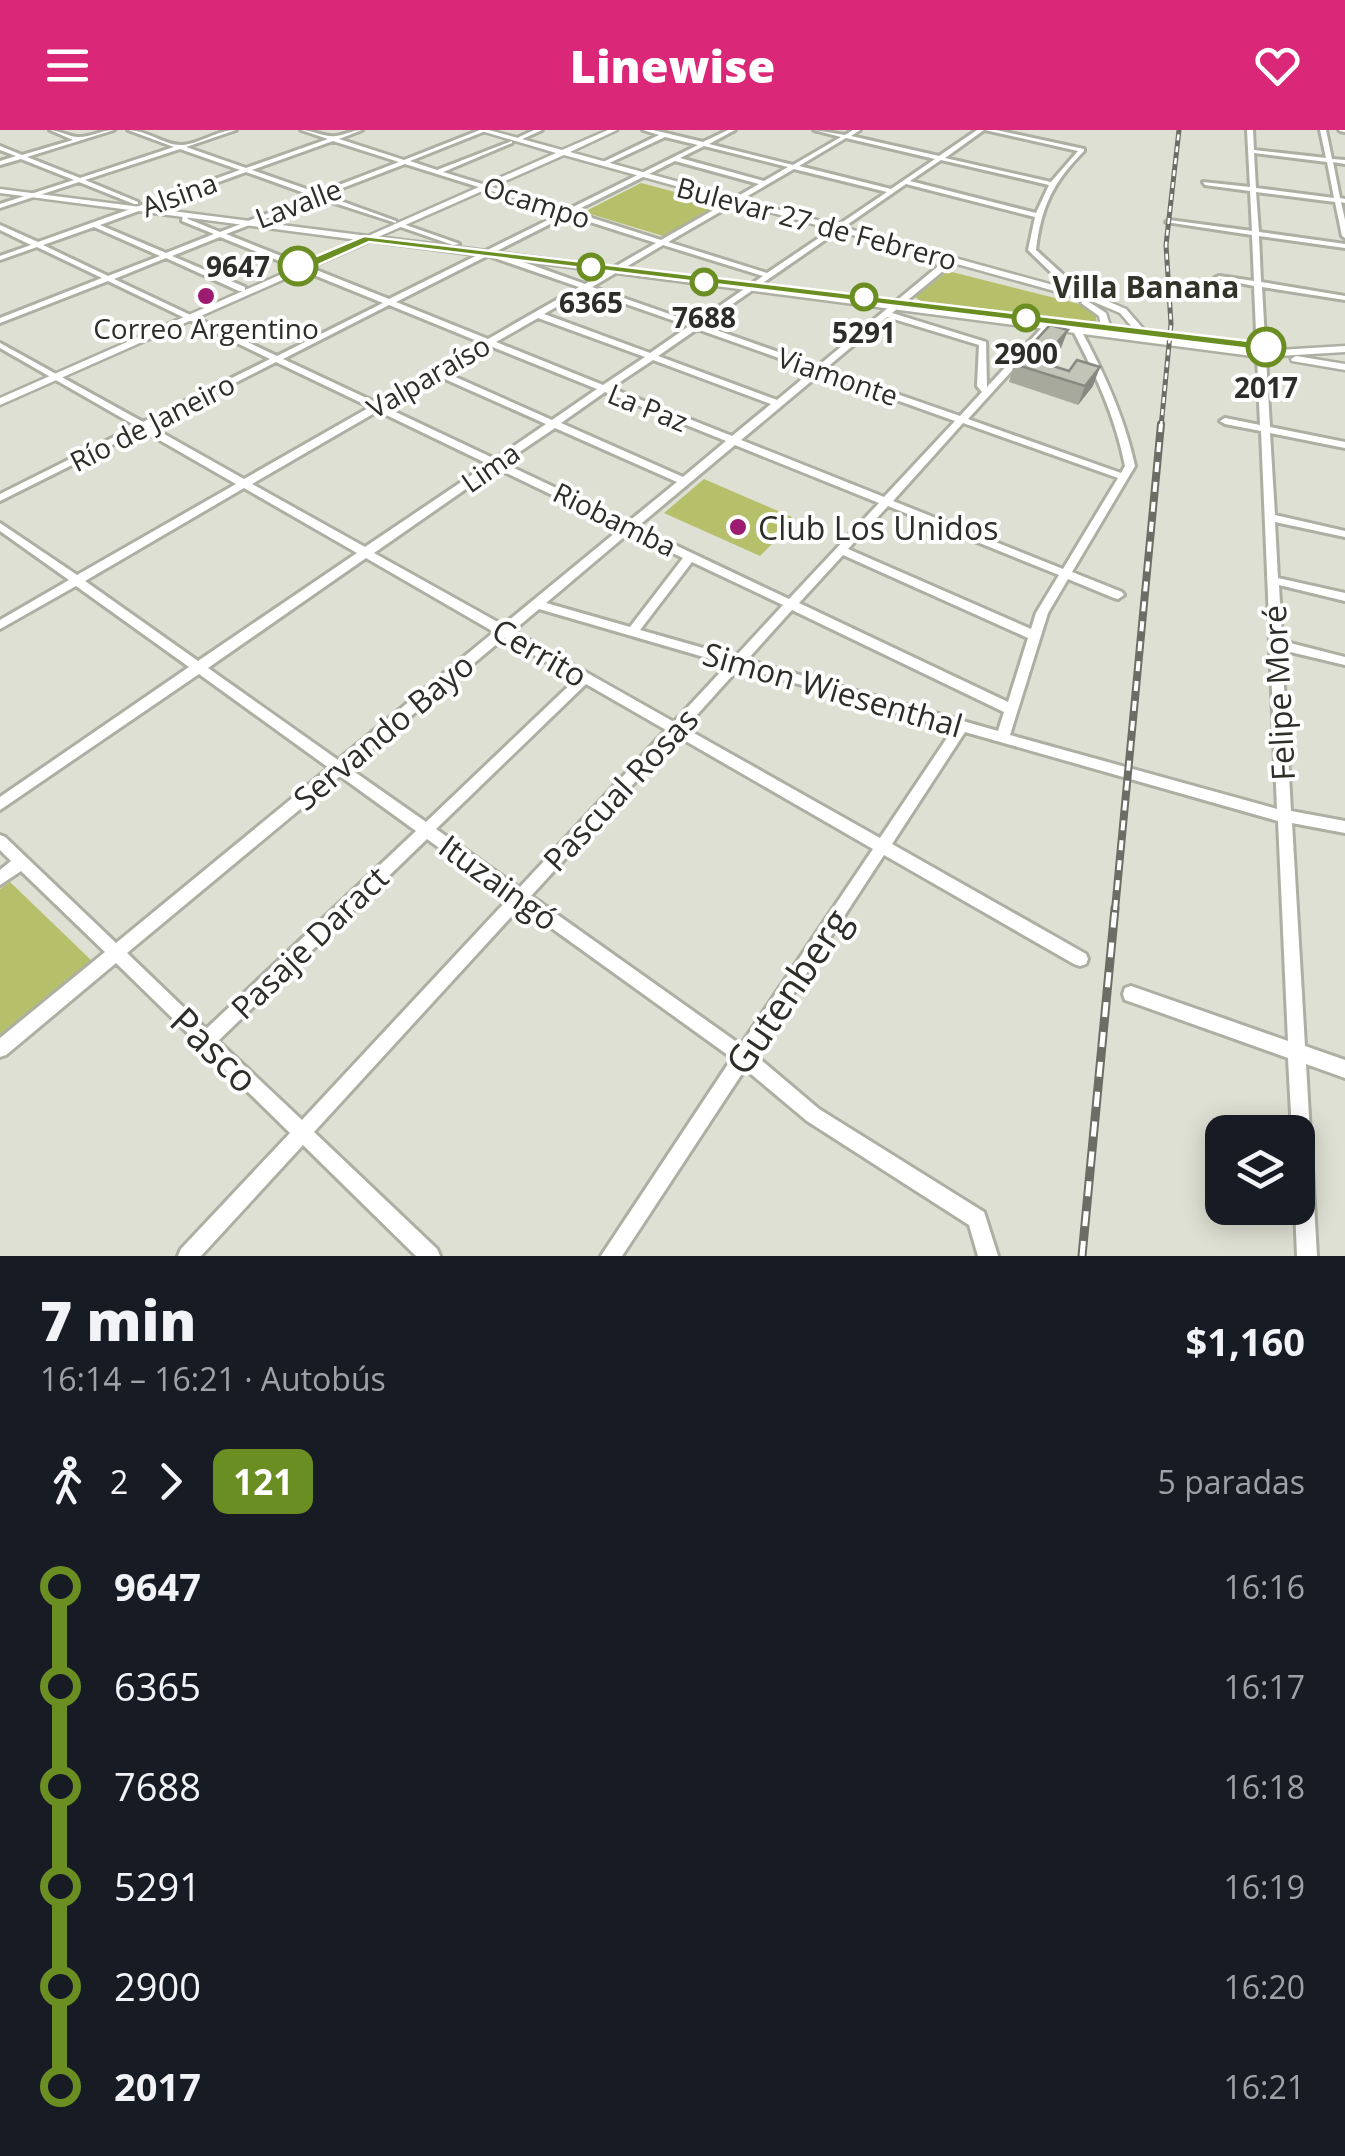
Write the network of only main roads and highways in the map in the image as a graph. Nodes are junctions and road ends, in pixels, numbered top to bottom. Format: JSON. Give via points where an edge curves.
{"nodes":[{"id":1,"x":466,"y":130,"type":"edge"},
{"id":2,"x":604,"y":130,"type":"edge"},
{"id":3,"x":614,"y":130,"type":"edge"},
{"id":4,"x":481,"y":131,"type":"edge"},
{"id":5,"x":556,"y":153,"type":"junction"},
{"id":6,"x":640,"y":176,"type":"junction"},
{"id":7,"x":0,"y":188,"type":"edge"},
{"id":8,"x":137,"y":206,"type":"junction"},
{"id":9,"x":368,"y":236,"type":"junction"},
{"id":10,"x":491,"y":253,"type":"junction"},
{"id":11,"x":949,"y":262,"type":"junction"},
{"id":12,"x":300,"y":266,"type":"junction"},
{"id":13,"x":188,"y":316,"type":"junction"},
{"id":14,"x":1107,"y":332,"type":"junction"},
{"id":15,"x":1143,"y":334,"type":"junction"},
{"id":16,"x":1345,"y":346,"type":"edge"},
{"id":17,"x":1264,"y":351,"type":"junction"},
{"id":18,"x":1296,"y":352,"type":"junction"},
{"id":19,"x":1345,"y":364,"type":"edge"},
{"id":20,"x":0,"y":398,"type":"edge"}],
"edges":[{"from":1,"to":4,"type":"main road","name":"Bulevar 27 de Febrero"},
{"from":2,"to":5,"type":"main road"},
{"from":3,"to":5,"type":"main road"},
{"from":4,"to":5,"type":"main road","name":"Bulevar 27 de Febrero"},
{"from":5,"to":6,"type":"main road","name":"Bulevar 27 de Febrero"},
{"from":5,"to":6,"type":"main road","name":"Bulevar 27 de Febrero"},
{"from":5,"to":9,"type":"main road"},
{"from":6,"to":11,"type":"main road","name":"Bulevar 27 de Febrero"},
{"from":7,"to":8,"type":"main road"},
{"from":7,"to":8,"type":"main road"},
{"from":8,"to":9,"type":"main road"},
{"from":8,"to":9,"type":"main road"},
{"from":9,"to":10,"type":"main road"},
{"from":9,"to":10,"type":"main road"},
{"from":9,"to":12,"type":"main road"},
{"from":10,"to":14,"type":"main road"},
{"from":11,"to":14,"type":"main road","name":"Bulevar 27 de Febrero","via":[[1092,305]]},
{"from":11,"to":15,"type":"main road","name":"Bulevar 27 de Febrero","via":[[1123,311]]},
{"from":12,"to":13,"type":"main road"},
{"from":12,"to":13,"type":"main road"},
{"from":13,"to":20,"type":"main road"},
{"from":14,"to":15,"type":"main road"},
{"from":14,"to":17,"type":"main road"},
{"from":15,"to":17,"type":"main road"},
{"from":16,"to":17,"type":"main road"},
{"from":16,"to":18,"type":"main road"},
{"from":17,"to":18,"type":"main road"},
{"from":17,"to":19,"type":"main road"},
{"from":18,"to":19,"type":"main road"}]}
